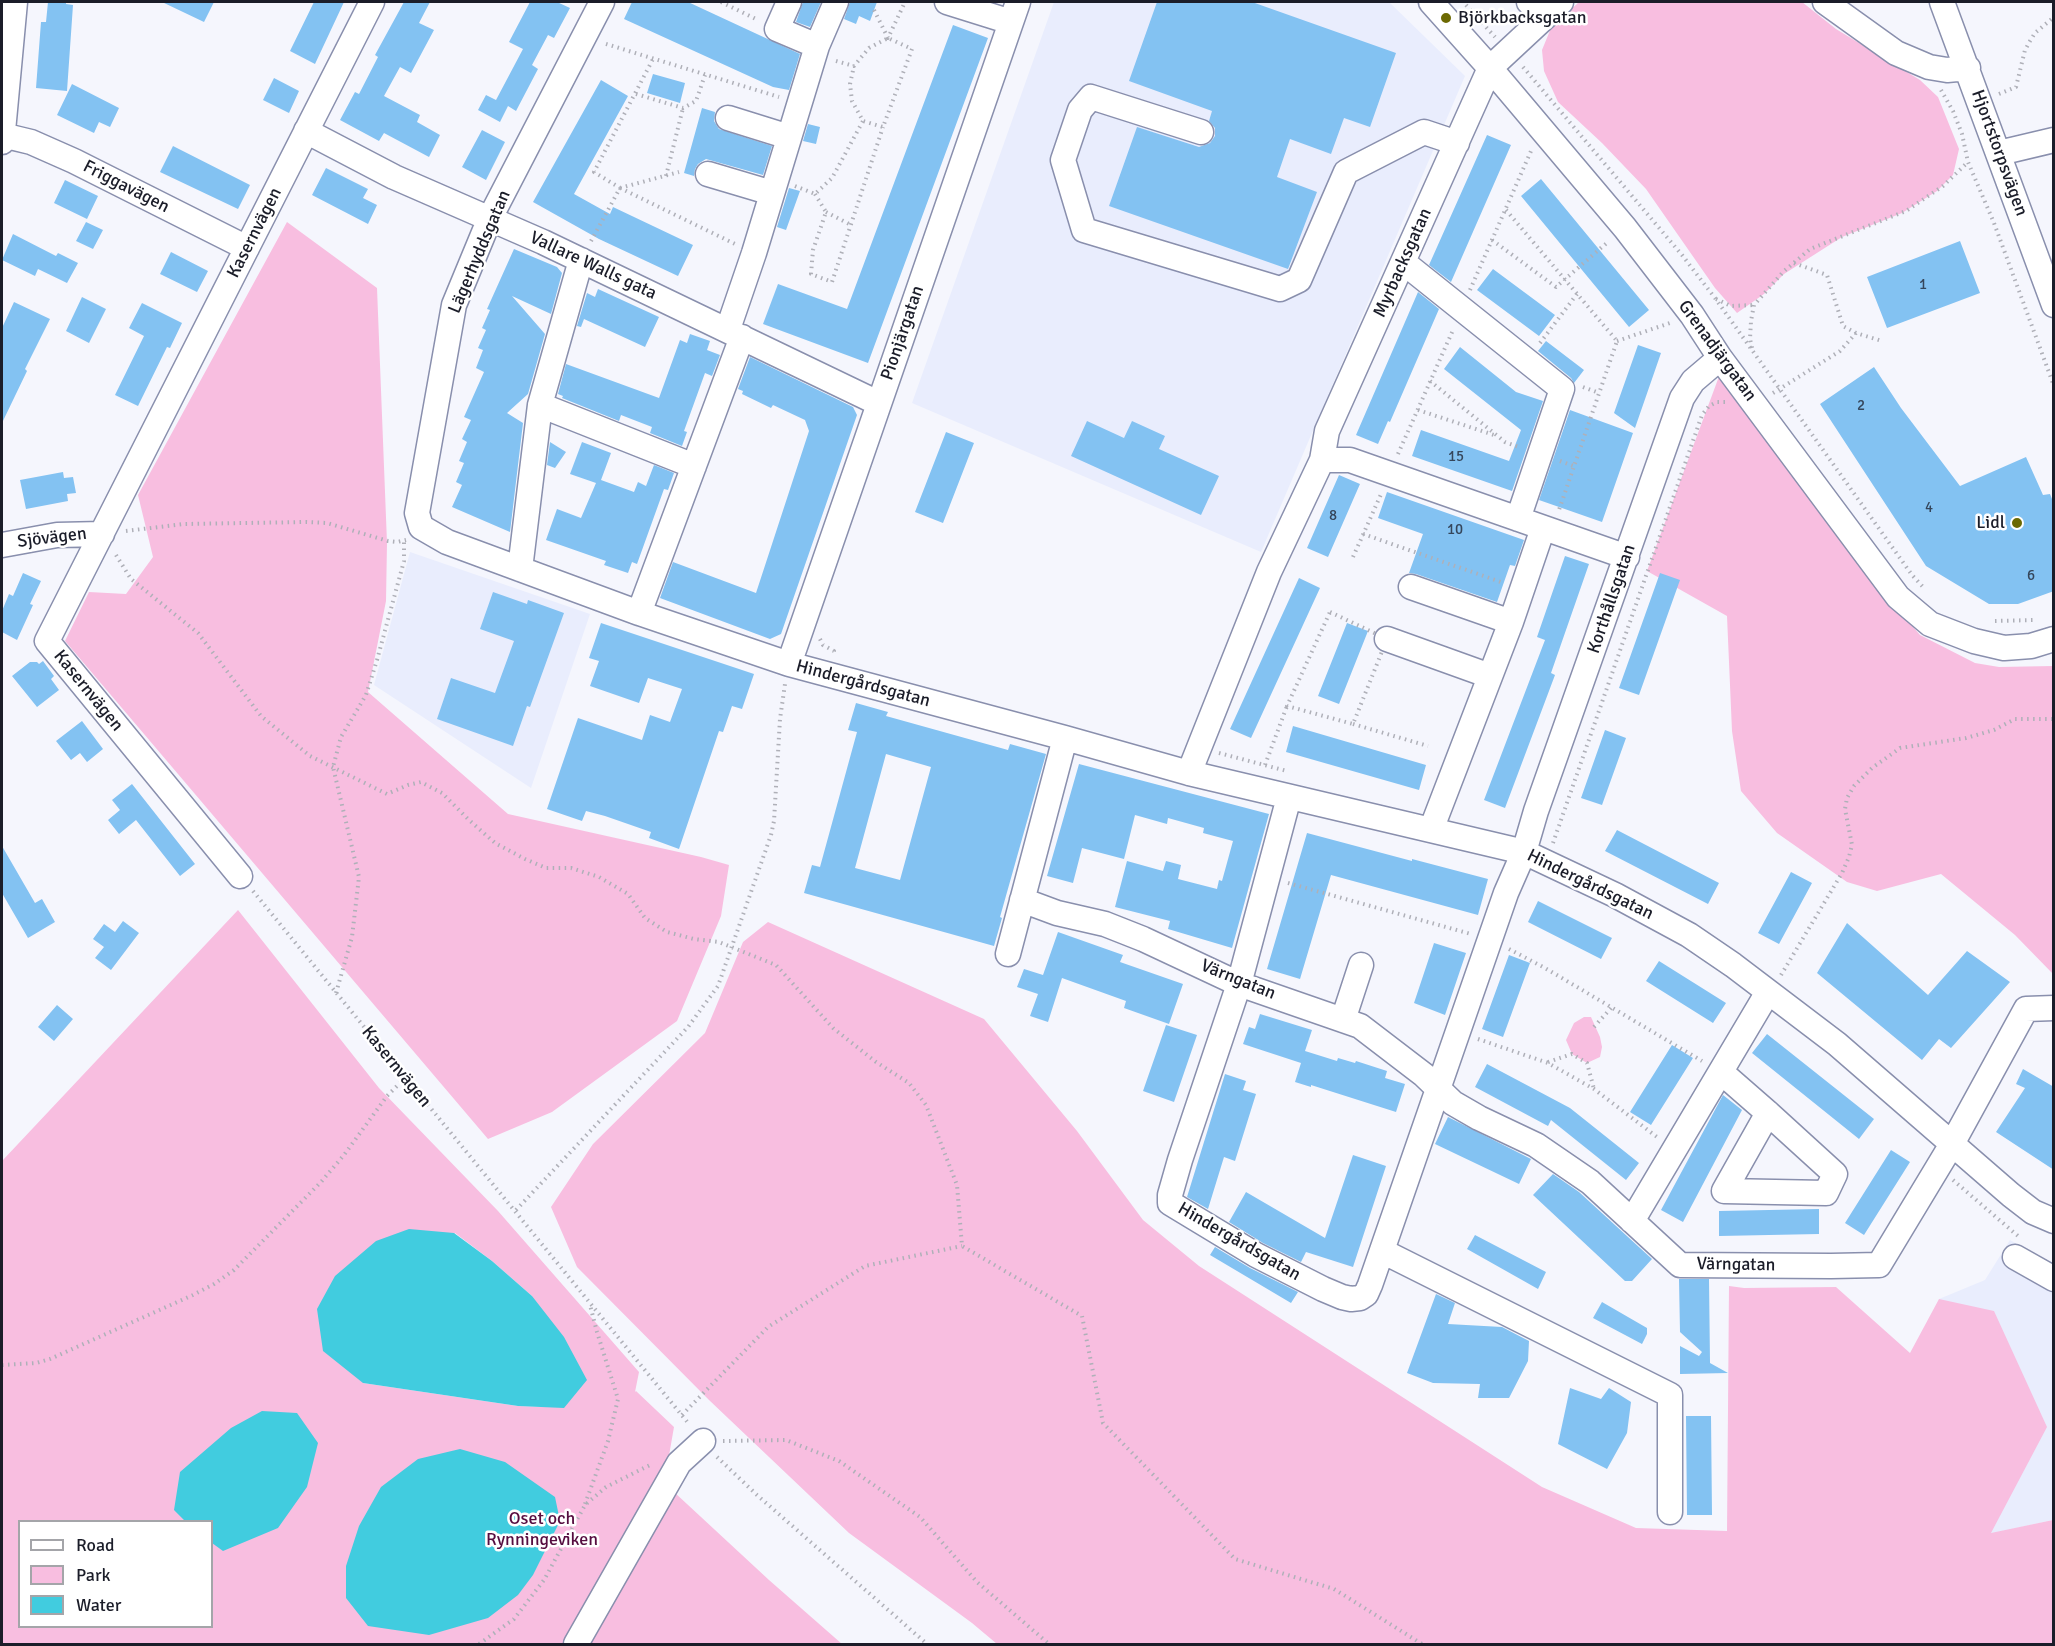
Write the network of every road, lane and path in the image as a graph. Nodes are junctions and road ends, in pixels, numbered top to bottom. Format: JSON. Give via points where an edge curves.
{"nodes":[{"id":1,"x":15,"y":2,"type":"edge"},
{"id":2,"x":372,"y":2,"type":"edge"},
{"id":3,"x":602,"y":2,"type":"edge"},
{"id":4,"x":721,"y":2,"type":"edge"},
{"id":5,"x":789,"y":2,"type":"edge"},
{"id":6,"x":836,"y":2,"type":"edge"},
{"id":7,"x":905,"y":2,"type":"edge"},
{"id":8,"x":947,"y":2,"type":"edge"},
{"id":9,"x":1431,"y":2,"type":"edge"},
{"id":10,"x":1463,"y":2,"type":"edge"},
{"id":11,"x":1825,"y":2,"type":"edge"},
{"id":12,"x":1942,"y":2,"type":"edge"},
{"id":13,"x":1545,"y":7,"type":"edge"},
{"id":14,"x":874,"y":10,"type":"dead end"},
{"id":15,"x":1014,"y":12,"type":"edge"},
{"id":16,"x":2054,"y":17,"type":"edge"},
{"id":17,"x":777,"y":29,"type":"junction"},
{"id":18,"x":584,"y":37,"type":"junction"},
{"id":19,"x":888,"y":38,"type":"junction"},
{"id":20,"x":816,"y":51,"type":"junction"},
{"id":21,"x":1509,"y":51,"type":"junction"},
{"id":22,"x":653,"y":59,"type":"junction"},
{"id":23,"x":854,"y":66,"type":"junction"},
{"id":24,"x":1929,"y":67,"type":"junction"},
{"id":25,"x":1490,"y":68,"type":"junction"},
{"id":26,"x":1968,"y":68,"type":"junction"},
{"id":27,"x":705,"y":75,"type":"junction"},
{"id":28,"x":635,"y":94,"type":"junction"},
{"id":29,"x":1999,"y":94,"type":"dead end"},
{"id":30,"x":800,"y":104,"type":"junction"},
{"id":31,"x":683,"y":108,"type":"junction"},
{"id":32,"x":728,"y":118,"type":"dead end"},
{"id":33,"x":863,"y":121,"type":"junction"},
{"id":34,"x":883,"y":127,"type":"junction"},
{"id":35,"x":1541,"y":128,"type":"junction"},
{"id":36,"x":306,"y":131,"type":"junction"},
{"id":37,"x":1201,"y":132,"type":"dead end"},
{"id":38,"x":2,"y":135,"type":"edge"},
{"id":39,"x":789,"y":137,"type":"junction"},
{"id":40,"x":2054,"y":140,"type":"edge"},
{"id":41,"x":2,"y":142,"type":"edge"},
{"id":42,"x":1457,"y":143,"type":"junction"},
{"id":43,"x":1999,"y":153,"type":"junction"},
{"id":44,"x":1968,"y":162,"type":"junction"},
{"id":45,"x":679,"y":172,"type":"dead end"},
{"id":46,"x":708,"y":174,"type":"dead end"},
{"id":47,"x":666,"y":176,"type":"junction"},
{"id":48,"x":774,"y":185,"type":"junction"},
{"id":49,"x":620,"y":188,"type":"junction"},
{"id":50,"x":816,"y":194,"type":"junction"},
{"id":51,"x":1506,"y":210,"type":"junction"},
{"id":52,"x":826,"y":212,"type":"junction"},
{"id":53,"x":490,"y":219,"type":"junction"},
{"id":54,"x":851,"y":225,"type":"junction"},
{"id":55,"x":1625,"y":228,"type":"junction"},
{"id":56,"x":1492,"y":240,"type":"junction"},
{"id":57,"x":247,"y":248,"type":"junction"},
{"id":58,"x":754,"y":253,"type":"junction"},
{"id":59,"x":581,"y":260,"type":"junction"},
{"id":60,"x":1403,"y":262,"type":"junction"},
{"id":61,"x":1793,"y":263,"type":"junction"},
{"id":62,"x":1564,"y":280,"type":"junction"},
{"id":63,"x":1577,"y":294,"type":"junction"},
{"id":64,"x":1715,"y":298,"type":"junction"},
{"id":65,"x":1754,"y":305,"type":"junction"},
{"id":66,"x":2054,"y":305,"type":"edge"},
{"id":67,"x":1464,"y":309,"type":"junction"},
{"id":68,"x":1692,"y":315,"type":"junction"},
{"id":69,"x":735,"y":333,"type":"junction"},
{"id":70,"x":1856,"y":333,"type":"junction"},
{"id":71,"x":1617,"y":341,"type":"junction"},
{"id":72,"x":1882,"y":341,"type":"dead end"},
{"id":73,"x":1752,"y":351,"type":"junction"},
{"id":74,"x":1720,"y":358,"type":"junction"},
{"id":75,"x":1527,"y":361,"type":"junction"},
{"id":76,"x":1430,"y":381,"type":"junction"},
{"id":77,"x":2054,"y":386,"type":"edge"},
{"id":78,"x":1779,"y":388,"type":"junction"},
{"id":79,"x":878,"y":403,"type":"junction"},
{"id":80,"x":1730,"y":404,"type":"dead end"},
{"id":81,"x":540,"y":405,"type":"junction"},
{"id":82,"x":1756,"y":406,"type":"junction"},
{"id":83,"x":1418,"y":410,"type":"junction"},
{"id":84,"x":1498,"y":437,"type":"junction"},
{"id":85,"x":1540,"y":454,"type":"junction"},
{"id":86,"x":1322,"y":460,"type":"junction"},
{"id":87,"x":694,"y":466,"type":"junction"},
{"id":88,"x":1574,"y":466,"type":"junction"},
{"id":89,"x":1389,"y":474,"type":"junction"},
{"id":90,"x":1518,"y":519,"type":"junction"},
{"id":91,"x":1547,"y":529,"type":"junction"},
{"id":92,"x":102,"y":534,"type":"junction"},
{"id":93,"x":412,"y":534,"type":"junction"},
{"id":94,"x":1363,"y":534,"type":"junction"},
{"id":95,"x":2,"y":544,"type":"edge"},
{"id":96,"x":1353,"y":557,"type":"dead end"},
{"id":97,"x":1627,"y":557,"type":"junction"},
{"id":98,"x":520,"y":569,"type":"junction"},
{"id":99,"x":1411,"y":587,"type":"dead end"},
{"id":100,"x":1522,"y":589,"type":"junction"},
{"id":101,"x":1931,"y":594,"type":"dead end"},
{"id":102,"x":639,"y":613,"type":"junction"},
{"id":103,"x":1988,"y":620,"type":"dead end"},
{"id":104,"x":1511,"y":622,"type":"junction"},
{"id":105,"x":2046,"y":638,"type":"edge"},
{"id":106,"x":1387,"y":639,"type":"junction"},
{"id":107,"x":789,"y":664,"type":"junction"},
{"id":108,"x":1490,"y":676,"type":"junction"},
{"id":109,"x":1287,"y":706,"type":"junction"},
{"id":110,"x":2054,"y":719,"type":"edge"},
{"id":111,"x":1353,"y":723,"type":"junction"},
{"id":112,"x":1065,"y":738,"type":"junction"},
{"id":113,"x":1428,"y":746,"type":"dead end"},
{"id":114,"x":1265,"y":765,"type":"dead end"},
{"id":115,"x":333,"y":767,"type":"junction"},
{"id":116,"x":1189,"y":773,"type":"junction"},
{"id":117,"x":1289,"y":797,"type":"junction"},
{"id":118,"x":1431,"y":830,"type":"junction"},
{"id":119,"x":1558,"y":849,"type":"dead end"},
{"id":120,"x":1524,"y":852,"type":"junction"},
{"id":121,"x":240,"y":876,"type":"joint"},
{"id":122,"x":1022,"y":900,"type":"junction"},
{"id":123,"x":732,"y":946,"type":"junction"},
{"id":124,"x":1008,"y":954,"type":"dead end"},
{"id":125,"x":1361,"y":965,"type":"dead end"},
{"id":126,"x":1772,"y":968,"type":"dead end"},
{"id":127,"x":1790,"y":981,"type":"dead end"},
{"id":128,"x":1775,"y":983,"type":"junction"},
{"id":129,"x":1239,"y":984,"type":"junction"},
{"id":130,"x":336,"y":993,"type":"junction"},
{"id":131,"x":1611,"y":1008,"type":"dead end"},
{"id":132,"x":2054,"y":1008,"type":"edge"},
{"id":133,"x":1343,"y":1020,"type":"junction"},
{"id":134,"x":1594,"y":1027,"type":"dead end"},
{"id":135,"x":1458,"y":1032,"type":"junction"},
{"id":136,"x":1548,"y":1063,"type":"junction"},
{"id":137,"x":1721,"y":1072,"type":"junction"},
{"id":138,"x":405,"y":1078,"type":"junction"},
{"id":139,"x":1438,"y":1089,"type":"junction"},
{"id":140,"x":1594,"y":1089,"type":"junction"},
{"id":141,"x":1768,"y":1113,"type":"junction"},
{"id":142,"x":1952,"y":1144,"type":"junction"},
{"id":143,"x":1674,"y":1150,"type":"junction"},
{"id":144,"x":1938,"y":1167,"type":"junction"},
{"id":145,"x":1632,"y":1221,"type":"junction"},
{"id":146,"x":2054,"y":1221,"type":"edge"},
{"id":147,"x":962,"y":1246,"type":"junction"},
{"id":148,"x":2017,"y":1247,"type":"joint"},
{"id":149,"x":1382,"y":1251,"type":"junction"},
{"id":150,"x":2054,"y":1279,"type":"edge"},
{"id":151,"x":589,"y":1301,"type":"dead end"},
{"id":152,"x":2,"y":1365,"type":"edge"},
{"id":153,"x":682,"y":1415,"type":"dead end"},
{"id":154,"x":703,"y":1441,"type":"joint"},
{"id":155,"x":656,"y":1462,"type":"dead end"},
{"id":156,"x":585,"y":1505,"type":"junction"},
{"id":157,"x":1670,"y":1512,"type":"dead end"},
{"id":158,"x":479,"y":1644,"type":"edge"},
{"id":159,"x":576,"y":1644,"type":"edge"},
{"id":160,"x":1049,"y":1644,"type":"edge"},
{"id":161,"x":1422,"y":1644,"type":"edge"}],
"edges":[{"from":1,"to":38,"type":"street"},
{"from":2,"to":36,"type":"street","name":"Kasernvägen"},
{"from":3,"to":18,"type":"street","name":"Lägerhyddsgatan"},
{"from":4,"to":17,"type":"path"},
{"from":5,"to":17,"type":"street"},
{"from":6,"to":20,"type":"street"},
{"from":7,"to":19,"type":"path"},
{"from":8,"to":15,"type":"street"},
{"from":9,"to":25,"type":"street","name":"Grenadjärgatan"},
{"from":10,"to":21,"type":"path"},
{"from":11,"to":24,"type":"street","via":[[1896,53]]},
{"from":12,"to":26,"type":"street","name":"Hjortstorpsvägen"},
{"from":13,"to":21,"type":"street"},
{"from":14,"to":19,"type":"path"},
{"from":15,"to":79,"type":"street","name":"Pionjärgatan"},
{"from":16,"to":29,"type":"path","via":[[2035,33],[2025,50],[2016,87]]},
{"from":17,"to":20,"type":"street"},
{"from":18,"to":22,"type":"path"},
{"from":18,"to":53,"type":"street","name":"Lägerhyddsgatan"},
{"from":19,"to":23,"type":"path","via":[[869,48]]},
{"from":19,"to":34,"type":"path","via":[[912,49]]},
{"from":20,"to":23,"type":"path"},
{"from":20,"to":30,"type":"street"},
{"from":21,"to":25,"type":"street"},
{"from":21,"to":64,"type":"path"},
{"from":22,"to":27,"type":"path"},
{"from":22,"to":28,"type":"path"},
{"from":23,"to":33,"type":"path","via":[[852,101]]},
{"from":24,"to":26,"type":"street"},
{"from":24,"to":44,"type":"path","via":[[1953,111]]},
{"from":25,"to":35,"type":"street","name":"Grenadjärgatan"},
{"from":25,"to":42,"type":"street","name":"Myrbacksgatan"},
{"from":26,"to":43,"type":"street","name":"Hjortstorpsvägen"},
{"from":27,"to":30,"type":"path"},
{"from":27,"to":31,"type":"path","via":[[696,101]]},
{"from":28,"to":31,"type":"path"},
{"from":28,"to":49,"type":"path","via":[[594,172]]},
{"from":30,"to":39,"type":"street"},
{"from":31,"to":47,"type":"path"},
{"from":32,"to":39,"type":"street"},
{"from":33,"to":34,"type":"path"},
{"from":33,"to":50,"type":"path","via":[[832,178]]},
{"from":34,"to":54,"type":"path"},
{"from":35,"to":51,"type":"path"},
{"from":35,"to":55,"type":"street","name":"Grenadjärgatan"},
{"from":36,"to":53,"type":"street","name":"Vallare Walls gata","via":[[394,177]]},
{"from":36,"to":57,"type":"street","name":"Kasernvägen"},
{"from":37,"to":42,"type":"street","via":[[1091,97],[1080,110],[1063,160],[1084,230],[1280,289],[1299,280],[1346,172],[1425,132]]},
{"from":38,"to":41,"type":"street"},
{"from":38,"to":57,"type":"street","name":"Friggavägen","via":[[31,141]]},
{"from":39,"to":48,"type":"street"},
{"from":40,"to":43,"type":"street"},
{"from":42,"to":60,"type":"street","name":"Myrbacksgatan"},
{"from":43,"to":66,"type":"street","name":"Hjortstorpsvägen"},
{"from":44,"to":61,"type":"path","via":[[1943,186],[1906,211],[1810,249]]},
{"from":44,"to":77,"type":"path"},
{"from":45,"to":47,"type":"path"},
{"from":46,"to":48,"type":"street"},
{"from":47,"to":49,"type":"path"},
{"from":48,"to":50,"type":"path"},
{"from":48,"to":58,"type":"street"},
{"from":49,"to":58,"type":"path"},
{"from":49,"to":59,"type":"path"},
{"from":50,"to":52,"type":"path"},
{"from":51,"to":56,"type":"path"},
{"from":51,"to":62,"type":"path"},
{"from":52,"to":54,"type":"path"},
{"from":52,"to":54,"type":"path","via":[[813,249],[812,274],[832,282]]},
{"from":53,"to":59,"type":"street","name":"Vallare Walls gata"},
{"from":53,"to":93,"type":"street","name":"Lägerhyddsgatan","via":[[454,305]]},
{"from":55,"to":62,"type":"path"},
{"from":55,"to":68,"type":"street","name":"Grenadjärgatan"},
{"from":56,"to":62,"type":"path","via":[[1556,287]]},
{"from":56,"to":67,"type":"path"},
{"from":57,"to":92,"type":"street","name":"Kasernvägen"},
{"from":58,"to":69,"type":"street"},
{"from":59,"to":69,"type":"street","name":"Vallare Walls gata"},
{"from":59,"to":81,"type":"street"},
{"from":60,"to":67,"type":"street"},
{"from":60,"to":86,"type":"street","name":"Myrbacksgatan","via":[[1327,431]]},
{"from":61,"to":65,"type":"path"},
{"from":61,"to":70,"type":"path","via":[[1827,274],[1843,326]]},
{"from":62,"to":63,"type":"path"},
{"from":63,"to":71,"type":"path"},
{"from":63,"to":75,"type":"path"},
{"from":64,"to":65,"type":"path","via":[[1731,306]]},
{"from":64,"to":73,"type":"path"},
{"from":65,"to":73,"type":"path","via":[[1750,321]]},
{"from":67,"to":75,"type":"street"},
{"from":67,"to":76,"type":"path"},
{"from":68,"to":71,"type":"path"},
{"from":68,"to":74,"type":"street","name":"Grenadjärgatan"},
{"from":69,"to":79,"type":"street","name":"Vallare Walls gata"},
{"from":69,"to":87,"type":"street"},
{"from":70,"to":72,"type":"path"},
{"from":70,"to":78,"type":"path","via":[[1840,351]]},
{"from":71,"to":88,"type":"path"},
{"from":73,"to":78,"type":"path"},
{"from":74,"to":82,"type":"street","name":"Grenadjärgatan"},
{"from":74,"to":97,"type":"street","name":"Korthållsgatan","via":[[1693,381],[1682,398]]},
{"from":75,"to":85,"type":"street","via":[[1562,389]]},
{"from":76,"to":83,"type":"path"},
{"from":76,"to":84,"type":"path"},
{"from":78,"to":82,"type":"path"},
{"from":78,"to":101,"type":"path","via":[[1912,575]]},
{"from":79,"to":107,"type":"street","name":"Pionjärgatan"},
{"from":80,"to":119,"type":"path","via":[[1717,402],[1702,415],[1554,838]]},
{"from":81,"to":87,"type":"street"},
{"from":81,"to":98,"type":"street"},
{"from":82,"to":105,"type":"street","name":"Grenadjärgatan","via":[[1898,597],[1930,624],[2004,648]]},
{"from":83,"to":84,"type":"path"},
{"from":83,"to":89,"type":"path"},
{"from":84,"to":85,"type":"path"},
{"from":85,"to":88,"type":"path"},
{"from":85,"to":90,"type":"street"},
{"from":86,"to":89,"type":"street","via":[[1350,460]]},
{"from":86,"to":116,"type":"street","name":"Myrbacksgatan","via":[[1269,572]]},
{"from":87,"to":102,"type":"street"},
{"from":88,"to":91,"type":"path"},
{"from":89,"to":90,"type":"street"},
{"from":89,"to":94,"type":"path"},
{"from":90,"to":91,"type":"street"},
{"from":91,"to":97,"type":"street"},
{"from":91,"to":100,"type":"street"},
{"from":92,"to":93,"type":"path","via":[[184,524],[306,522],[327,523],[388,541]]},
{"from":92,"to":95,"type":"street","name":"Sjövägen","via":[[57,535]]},
{"from":92,"to":115,"type":"path","via":[[131,579],[198,633],[261,716],[310,756]]},
{"from":92,"to":121,"type":"street","name":"Kasernvägen","via":[[47,641]]},
{"from":93,"to":98,"type":"street","name":"Hindergårdsgatan","via":[[447,542]]},
{"from":93,"to":115,"type":"path","via":[[375,669],[366,695],[341,736]]},
{"from":94,"to":96,"type":"path"},
{"from":94,"to":100,"type":"path"},
{"from":97,"to":120,"type":"street","name":"Korthållsgatan"},
{"from":98,"to":102,"type":"street","name":"Hindergårdsgatan"},
{"from":99,"to":104,"type":"street"},
{"from":100,"to":104,"type":"street"},
{"from":102,"to":107,"type":"street","name":"Hindergårdsgatan"},
{"from":103,"to":105,"type":"path","via":[[2012,622]]},
{"from":104,"to":108,"type":"street"},
{"from":106,"to":108,"type":"street"},
{"from":106,"to":109,"type":"path","via":[[1330,612]]},
{"from":106,"to":111,"type":"path"},
{"from":107,"to":112,"type":"street","name":"Hindergårdsgatan"},
{"from":107,"to":123,"type":"path","via":[[780,719],[771,835]]},
{"from":108,"to":118,"type":"street"},
{"from":109,"to":111,"type":"path"},
{"from":109,"to":114,"type":"path"},
{"from":110,"to":128,"type":"path","via":[[2015,719],[1966,738],[1900,748],[1872,768],[1847,798],[1845,809],[1852,845],[1842,873]]},
{"from":111,"to":113,"type":"path"},
{"from":112,"to":116,"type":"street","name":"Hindergårdsgatan"},
{"from":112,"to":122,"type":"street"},
{"from":115,"to":123,"type":"path","via":[[387,794],[421,782],[442,793],[495,843],[525,860],[546,868],[571,868],[599,877],[628,894],[645,918],[667,932]]},
{"from":115,"to":130,"type":"path","via":[[359,877],[352,937]]},
{"from":116,"to":117,"type":"street","name":"Hindergårdsgatan"},
{"from":117,"to":118,"type":"street","name":"Hindergårdsgatan"},
{"from":117,"to":129,"type":"street","name":"Hindergårdsgatan"},
{"from":118,"to":120,"type":"street","name":"Hindergårdsgatan"},
{"from":120,"to":128,"type":"street","name":"Hindergårdsgatan","via":[[1615,895]]},
{"from":120,"to":135,"type":"street"},
{"from":121,"to":130,"type":"path","name":"Kasernvägen"},
{"from":122,"to":124,"type":"street"},
{"from":122,"to":129,"type":"street","name":"Värngatan","via":[[1105,924]]},
{"from":123,"to":138,"type":"path","name":"Kasernvägen","via":[[718,986],[688,1027],[516,1210]]},
{"from":123,"to":147,"type":"path","via":[[776,965],[833,1028],[915,1090],[926,1105],[957,1185]]},
{"from":125,"to":133,"type":"street"},
{"from":126,"to":128,"type":"path"},
{"from":127,"to":128,"type":"path"},
{"from":128,"to":137,"type":"street"},
{"from":128,"to":142,"type":"street","name":"Hindergårdsgatan","via":[[1837,1044]]},
{"from":129,"to":133,"type":"street","name":"Värngatan"},
{"from":129,"to":149,"type":"street","name":"Hindergårdsgatan","via":[[1180,1161],[1170,1203],[1256,1256],[1342,1297],[1360,1298],[1366,1294]]},
{"from":130,"to":138,"type":"path","name":"Kasernvägen"},
{"from":131,"to":134,"type":"path"},
{"from":132,"to":142,"type":"street","name":"Värngatan","via":[[2026,1009]]},
{"from":133,"to":139,"type":"street","name":"Värngatan","via":[[1360,1026]]},
{"from":135,"to":136,"type":"path"},
{"from":135,"to":139,"type":"street"},
{"from":136,"to":140,"type":"path"},
{"from":136,"to":140,"type":"path","via":[[1572,1054],[1587,1063]]},
{"from":137,"to":141,"type":"street"},
{"from":137,"to":143,"type":"street"},
{"from":138,"to":152,"type":"path","via":[[321,1182],[234,1270],[193,1295],[51,1359]]},
{"from":139,"to":145,"type":"street","name":"Värngatan","via":[[1479,1118],[1536,1145],[1590,1182]]},
{"from":139,"to":149,"type":"street","name":"Hindergårdsgatan"},
{"from":140,"to":143,"type":"path"},
{"from":141,"to":141,"type":"street","via":[[1835,1174],[1826,1193],[1724,1191]]},
{"from":142,"to":144,"type":"street","name":"Värngatan"},
{"from":142,"to":146,"type":"street","name":"Hindergårdsgatan","via":[[2033,1212]]},
{"from":143,"to":145,"type":"street"},
{"from":144,"to":145,"type":"street","name":"Värngatan","via":[[1879,1265],[1680,1264]]},
{"from":144,"to":148,"type":"path"},
{"from":147,"to":153,"type":"path","via":[[865,1266],[768,1327]]},
{"from":147,"to":161,"type":"path","via":[[1082,1316],[1103,1423],[1235,1559],[1334,1588]]},
{"from":148,"to":150,"type":"street"},
{"from":149,"to":157,"type":"street","via":[[1670,1395]]},
{"from":151,"to":156,"type":"path","via":[[618,1399]]},
{"from":154,"to":159,"type":"street","via":[[679,1463]]},
{"from":154,"to":160,"type":"path","via":[[786,1440],[839,1461],[921,1517],[977,1582]]},
{"from":155,"to":156,"type":"path","via":[[606,1487]]},
{"from":156,"to":158,"type":"path","via":[[544,1580],[514,1619]]}]}
